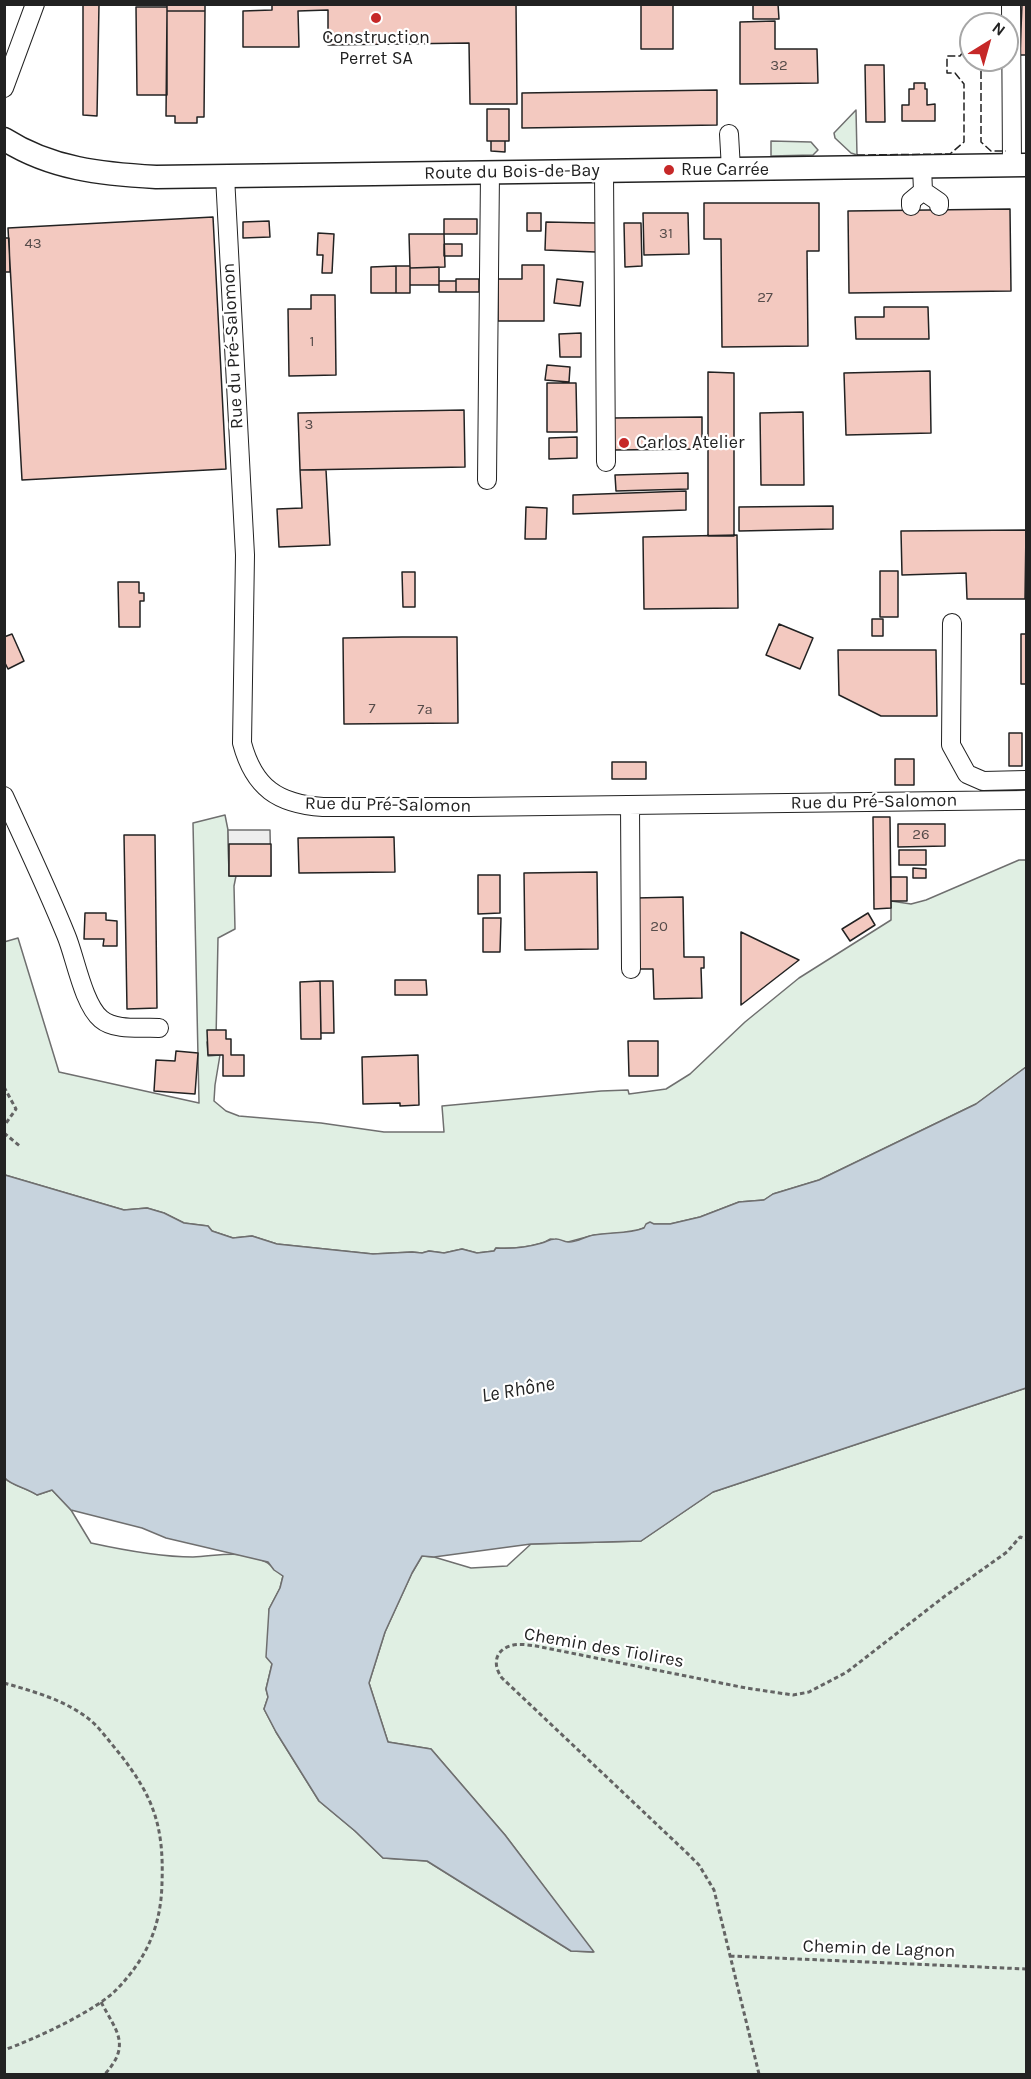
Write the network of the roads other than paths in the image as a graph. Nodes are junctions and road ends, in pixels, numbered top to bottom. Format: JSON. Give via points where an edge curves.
{"nodes":[{"id":1,"x":35,"y":4,"type":"edge"},
{"id":2,"x":1011,"y":4,"type":"edge"},
{"id":3,"x":4,"y":88,"type":"edge"},
{"id":4,"x":729,"y":134,"type":"dead end"},
{"id":5,"x":7,"y":144,"type":"edge"},
{"id":6,"x":1019,"y":166,"type":"edge"},
{"id":7,"x":922,"y":167,"type":"junction"},
{"id":8,"x":731,"y":169,"type":"junction"},
{"id":9,"x":604,"y":171,"type":"junction"},
{"id":10,"x":490,"y":172,"type":"junction"},
{"id":11,"x":225,"y":176,"type":"junction"},
{"id":12,"x":923,"y":191,"type":"junction"},
{"id":13,"x":911,"y":206,"type":"dead end"},
{"id":14,"x":939,"y":206,"type":"dead end"},
{"id":15,"x":606,"y":462,"type":"dead end"},
{"id":16,"x":487,"y":480,"type":"dead end"},
{"id":17,"x":951,"y":623,"type":"dead end"},
{"id":18,"x":1026,"y":780,"type":"edge"},
{"id":19,"x":4,"y":796,"type":"edge"},
{"id":20,"x":1026,"y":800,"type":"edge"},
{"id":21,"x":630,"y":805,"type":"junction"},
{"id":22,"x":631,"y":969,"type":"dead end"},
{"id":23,"x":159,"y":1028,"type":"dead end"}],
"edges":[{"from":1,"to":3,"type":"street"},
{"from":2,"to":6,"type":"street"},
{"from":4,"to":8,"type":"street"},
{"from":5,"to":11,"type":"main road","name":"Route du Bois-de-Bay","via":[[83,171],[156,177]]},
{"from":6,"to":7,"type":"main road","name":"Route du Bois-de-Bay"},
{"from":7,"to":8,"type":"main road","name":"Route du Bois-de-Bay"},
{"from":7,"to":12,"type":"street"},
{"from":8,"to":9,"type":"main road","name":"Route du Bois-de-Bay"},
{"from":9,"to":10,"type":"main road","name":"Route du Bois-de-Bay"},
{"from":9,"to":15,"type":"street"},
{"from":10,"to":11,"type":"main road","name":"Route du Bois-de-Bay"},
{"from":10,"to":16,"type":"street"},
{"from":11,"to":21,"type":"street","name":"Rue du Pré-Salomon","via":[[244,555],[242,744],[252,773],[275,794],[307,806]]},
{"from":12,"to":13,"type":"street","via":[[911,201]]},
{"from":12,"to":14,"type":"street"},
{"from":17,"to":18,"type":"street","via":[[951,745],[967,774],[983,781]]},
{"from":19,"to":23,"type":"street","via":[[67,937],[94,1011],[112,1025]]},
{"from":20,"to":21,"type":"street","name":"Rue du Pré-Salomon"},
{"from":21,"to":22,"type":"street"}]}
